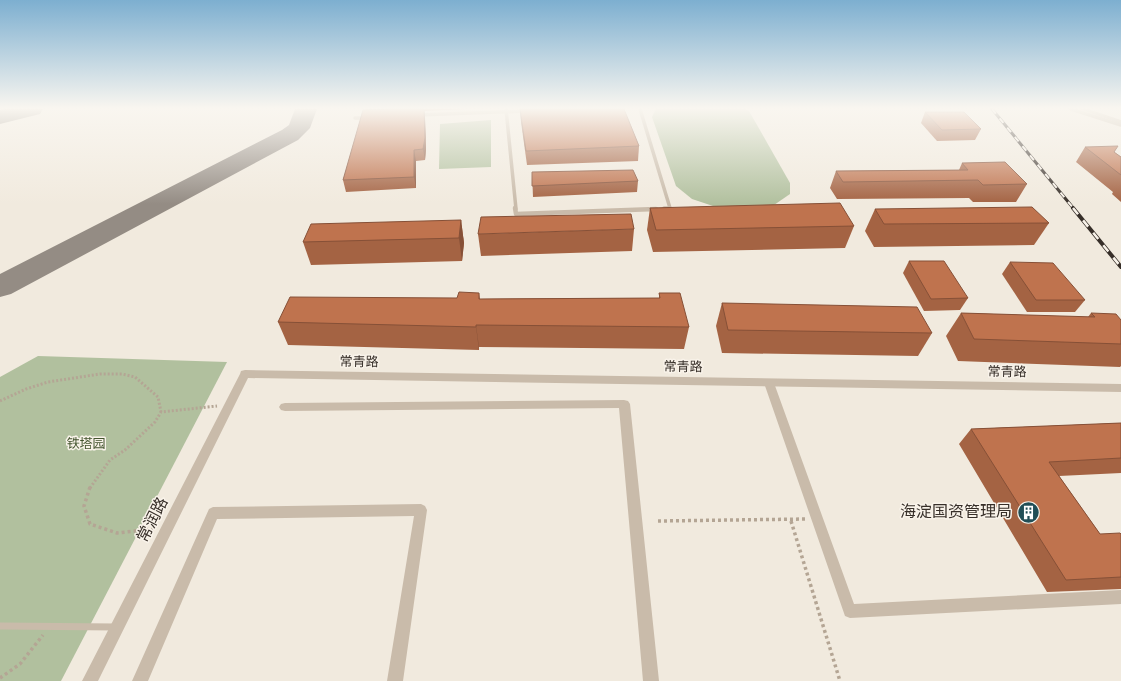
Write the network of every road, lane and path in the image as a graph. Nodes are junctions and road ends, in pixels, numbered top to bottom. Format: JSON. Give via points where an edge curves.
{"nodes":[{"id":1,"x":509,"y":141,"type":"edge"},
{"id":2,"x":650,"y":141,"type":"edge"},
{"id":3,"x":245,"y":374,"type":"joint"},
{"id":4,"x":769,"y":383,"type":"junction"},
{"id":5,"x":1121,"y":388,"type":"edge"},
{"id":6,"x":0,"y":401,"type":"edge"},
{"id":7,"x":230,"y":404,"type":"junction"},
{"id":8,"x":285,"y":407,"type":"dead end"},
{"id":9,"x":161,"y":412,"type":"junction"},
{"id":10,"x":658,"y":521,"type":"dead end"},
{"id":11,"x":168,"y":527,"type":"junction"},
{"id":12,"x":1121,"y":597,"type":"edge"},
{"id":13,"x":0,"y":626,"type":"edge"},
{"id":14,"x":51,"y":626,"type":"junction"},
{"id":15,"x":117,"y":627,"type":"junction"},
{"id":16,"x":0,"y":678,"type":"edge"},
{"id":17,"x":90,"y":681,"type":"edge"},
{"id":18,"x":140,"y":681,"type":"edge"},
{"id":19,"x":395,"y":681,"type":"edge"},
{"id":20,"x":651,"y":681,"type":"edge"},
{"id":21,"x":840,"y":681,"type":"edge"}],
"edges":[{"from":1,"to":2,"type":"lane","via":[[516,214],[670,208]]},
{"from":3,"to":4,"type":"street","name":"常青路"},
{"from":3,"to":7,"type":"street","name":"常润路"},
{"from":4,"to":5,"type":"street","name":"常青路"},
{"from":4,"to":12,"type":"street","via":[[850,611]]},
{"from":6,"to":9,"type":"path","via":[[48,382],[100,374],[122,374],[135,377],[158,397]]},
{"from":7,"to":9,"type":"path"},
{"from":7,"to":11,"type":"street","name":"常润路"},
{"from":8,"to":20,"type":"street","via":[[624,404]]},
{"from":9,"to":11,"type":"path","via":[[155,422],[126,450],[110,460],[90,487],[84,506],[90,524],[117,533]]},
{"from":10,"to":21,"type":"path","via":[[791,521]]},
{"from":11,"to":15,"type":"street","name":"常润路"},
{"from":13,"to":14,"type":"lane"},
{"from":14,"to":15,"type":"lane"},
{"from":14,"to":16,"type":"path","via":[[20,664]]},
{"from":15,"to":17,"type":"street","name":"常润路"},
{"from":18,"to":19,"type":"street","via":[[213,513],[421,510]]}]}
